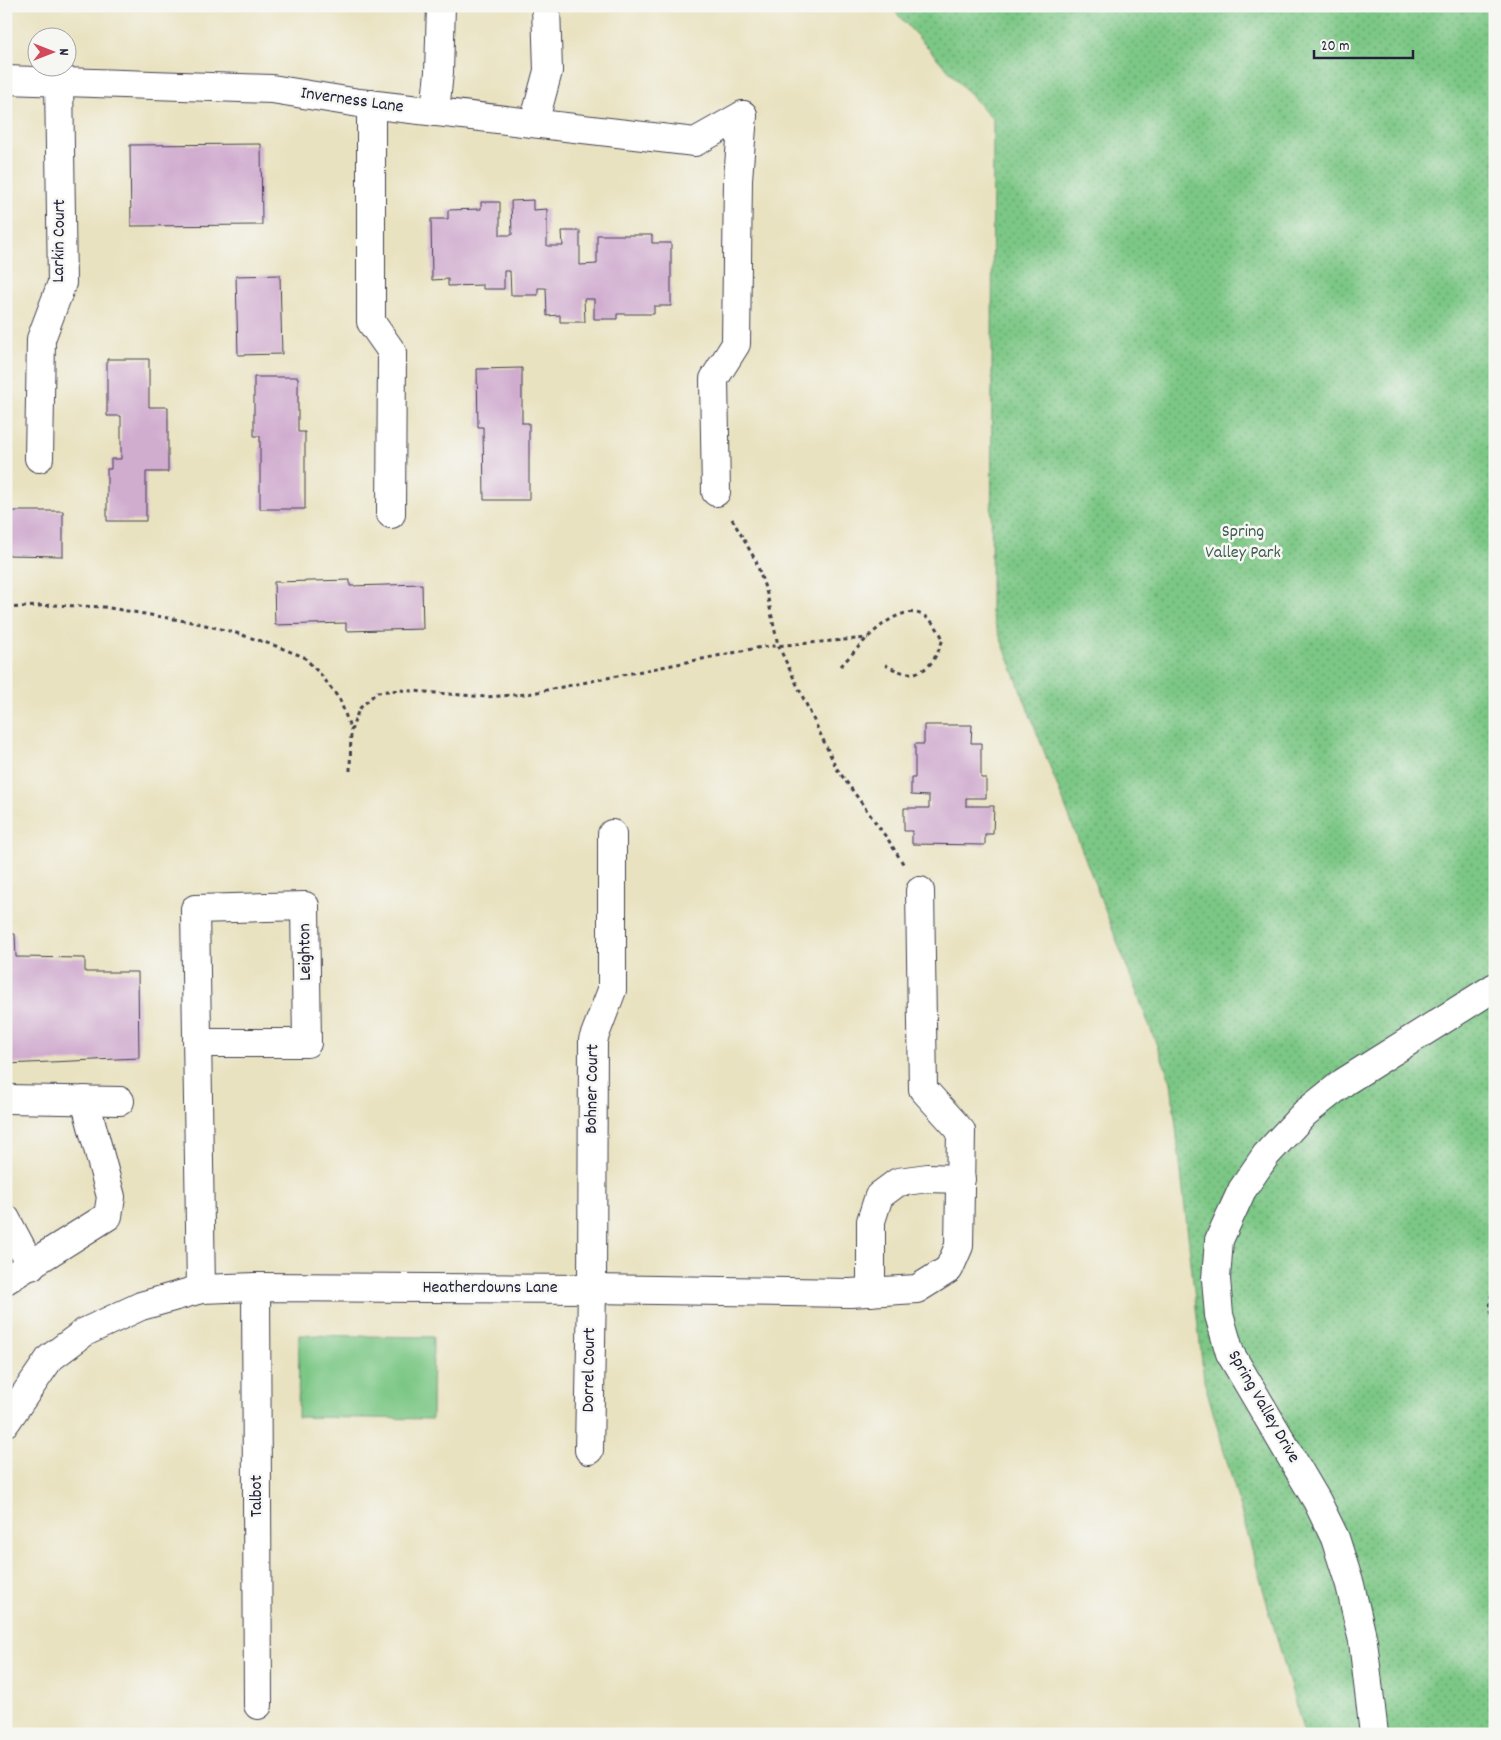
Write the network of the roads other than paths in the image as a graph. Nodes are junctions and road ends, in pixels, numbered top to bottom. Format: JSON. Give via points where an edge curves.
{"nodes":[{"id":1,"x":441,"y":6,"type":"edge"},
{"id":2,"x":546,"y":6,"type":"edge"},
{"id":3,"x":6,"y":80,"type":"edge"},
{"id":4,"x":60,"y":81,"type":"junction"},
{"id":5,"x":371,"y":104,"type":"junction"},
{"id":6,"x":436,"y":112,"type":"junction"},
{"id":7,"x":534,"y":123,"type":"junction"},
{"id":8,"x":39,"y":458,"type":"dead end"},
{"id":9,"x":716,"y":492,"type":"road end"},
{"id":10,"x":392,"y":514,"type":"dead end"},
{"id":11,"x":612,"y":834,"type":"dead end"},
{"id":12,"x":920,"y":891,"type":"road end"},
{"id":13,"x":1495,"y":987,"type":"edge"},
{"id":14,"x":198,"y":1043,"type":"junction"},
{"id":15,"x":6,"y":1099,"type":"edge"},
{"id":16,"x":85,"y":1100,"type":"junction"},
{"id":17,"x":120,"y":1101,"type":"dead end"},
{"id":18,"x":961,"y":1190,"type":"junction"},
{"id":19,"x":6,"y":1219,"type":"edge"},
{"id":20,"x":31,"y":1266,"type":"junction"},
{"id":21,"x":6,"y":1280,"type":"edge"},
{"id":22,"x":256,"y":1287,"type":"junction"},
{"id":23,"x":201,"y":1289,"type":"junction"},
{"id":24,"x":592,"y":1289,"type":"junction"},
{"id":25,"x":871,"y":1292,"type":"junction"},
{"id":26,"x":6,"y":1422,"type":"edge"},
{"id":27,"x":589,"y":1450,"type":"dead end"},
{"id":28,"x":258,"y":1705,"type":"dead end"},
{"id":29,"x":1374,"y":1734,"type":"edge"}],
"edges":[{"from":1,"to":6,"type":"street"},
{"from":2,"to":7,"type":"street","via":[[548,71]]},
{"from":3,"to":4,"type":"street","name":"Inverness Lane"},
{"from":4,"to":5,"type":"street","name":"Inverness Lane","via":[[272,89]]},
{"from":4,"to":8,"type":"street","name":"Larkin Court","via":[[62,283],[41,339]]},
{"from":5,"to":6,"type":"street","name":"Inverness Lane"},
{"from":5,"to":10,"type":"street","via":[[371,322],[392,352]]},
{"from":6,"to":7,"type":"street","name":"Inverness Lane"},
{"from":7,"to":9,"type":"street","name":"Inverness Lane","via":[[696,142],[743,115],[738,179],[736,344],[714,379]]},
{"from":11,"to":24,"type":"street","name":"Bohner Court","via":[[612,990],[593,1040]]},
{"from":12,"to":18,"type":"street","name":"Heatherdowns Lane","via":[[923,1088],[961,1131]]},
{"from":13,"to":29,"type":"street","name":"Spring Valley Drive","via":[[1344,1082],[1304,1113],[1266,1155],[1242,1190],[1219,1240],[1216,1279],[1219,1315],[1230,1353],[1317,1501],[1335,1538],[1363,1641]]},
{"from":14,"to":14,"type":"street","name":"Leighton","via":[[195,909],[305,906],[307,1043]]},
{"from":14,"to":23,"type":"street","name":"Leighton"},
{"from":15,"to":16,"type":"street"},
{"from":16,"to":17,"type":"street"},
{"from":16,"to":20,"type":"street","via":[[111,1197],[108,1216]]},
{"from":18,"to":25,"type":"street","name":"Heatherdowns Lane","via":[[959,1246],[949,1269],[917,1289]]},
{"from":18,"to":25,"type":"street","via":[[928,1178],[898,1182],[878,1196],[871,1221]]},
{"from":19,"to":20,"type":"street"},
{"from":20,"to":21,"type":"street"},
{"from":22,"to":23,"type":"street","name":"Heatherdowns Lane"},
{"from":22,"to":24,"type":"street","name":"Heatherdowns Lane"},
{"from":22,"to":28,"type":"street","name":"Talbot"},
{"from":23,"to":26,"type":"street","name":"Heatherdowns Lane","via":[[141,1306],[85,1332],[50,1358]]},
{"from":24,"to":25,"type":"street","name":"Heatherdowns Lane"},
{"from":24,"to":27,"type":"street","name":"Dorrel Court"}]}
